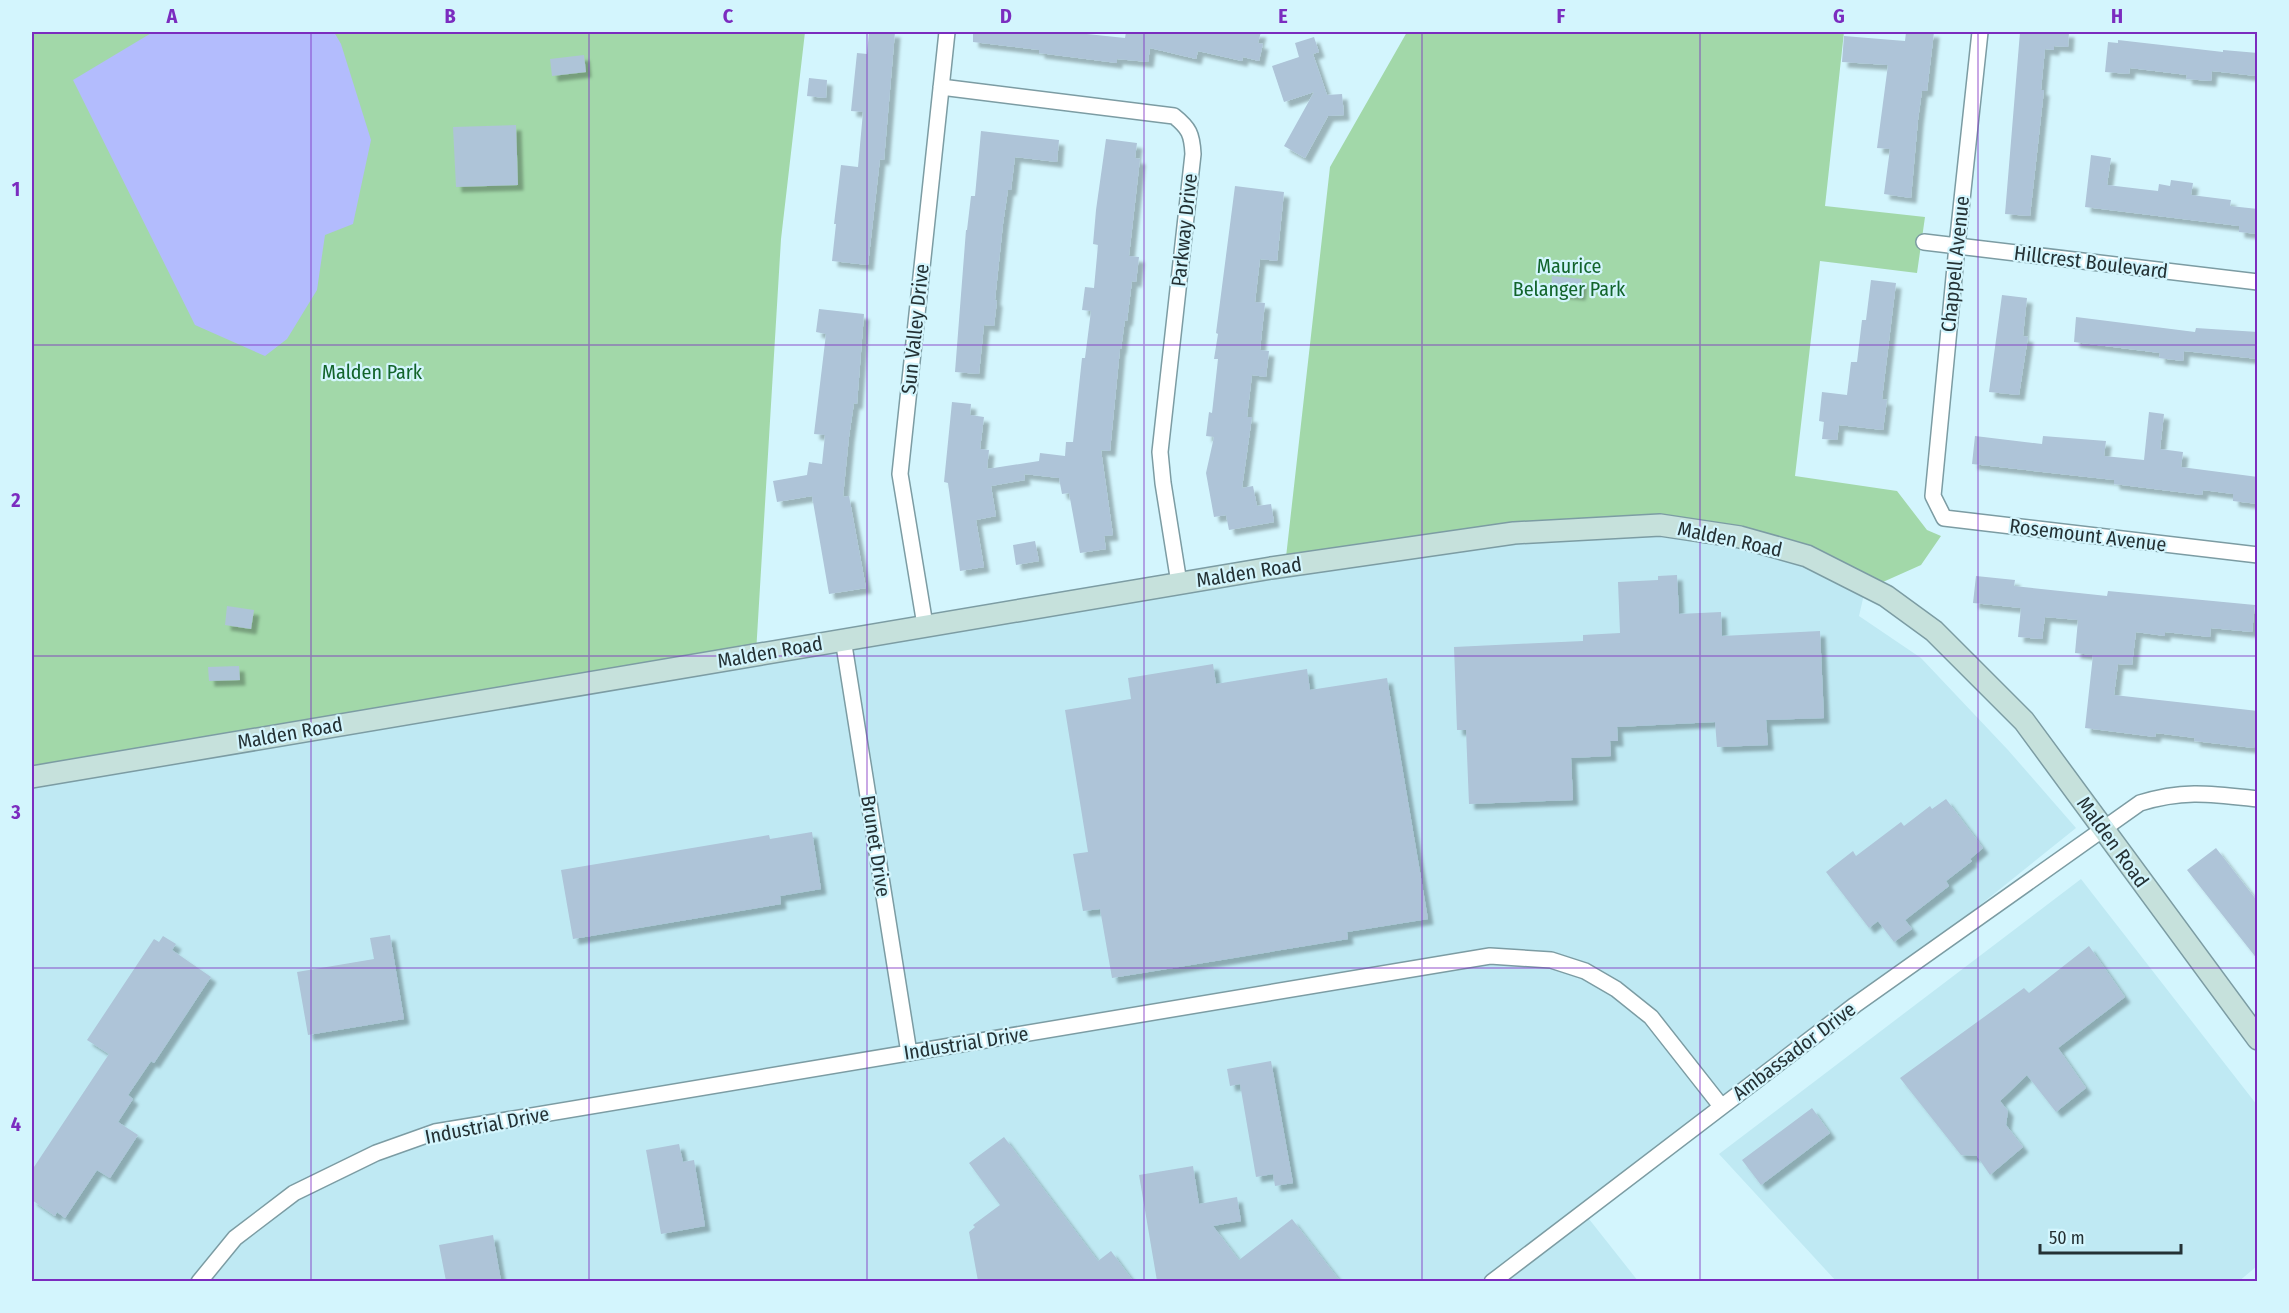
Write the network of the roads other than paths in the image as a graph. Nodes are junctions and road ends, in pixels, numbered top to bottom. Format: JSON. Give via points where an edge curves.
{"nodes":[{"id":1,"x":947,"y":32,"type":"edge"},
{"id":2,"x":1980,"y":32,"type":"edge"},
{"id":3,"x":941,"y":87,"type":"junction"},
{"id":4,"x":1923,"y":242,"type":"dead end"},
{"id":5,"x":1957,"y":246,"type":"junction"},
{"id":6,"x":2258,"y":282,"type":"edge"},
{"id":7,"x":1933,"y":496,"type":"joint"},
{"id":8,"x":2258,"y":555,"type":"edge"},
{"id":9,"x":1179,"y":583,"type":"junction"},
{"id":10,"x":925,"y":625,"type":"junction"},
{"id":11,"x":843,"y":639,"type":"junction"},
{"id":12,"x":32,"y":777,"type":"edge"},
{"id":13,"x":2258,"y":799,"type":"edge"},
{"id":14,"x":2102,"y":828,"type":"junction"},
{"id":15,"x":2258,"y":1039,"type":"edge"},
{"id":16,"x":909,"y":1053,"type":"junction"},
{"id":17,"x":1721,"y":1106,"type":"junction"},
{"id":18,"x":199,"y":1281,"type":"edge"},
{"id":19,"x":1492,"y":1281,"type":"edge"}],
"edges":[{"from":1,"to":3,"type":"street","name":"Sun Valley Drive"},
{"from":2,"to":5,"type":"street","name":"Chappell Avenue"},
{"from":3,"to":9,"type":"street","name":"Parkway Drive","via":[[1174,116],[1187,127],[1193,154],[1160,453]]},
{"from":3,"to":10,"type":"street","name":"Sun Valley Drive","via":[[900,474]]},
{"from":4,"to":5,"type":"street","name":"Hillcrest Boulevard"},
{"from":5,"to":6,"type":"street","name":"Hillcrest Boulevard"},
{"from":5,"to":7,"type":"street","name":"Chappell Avenue"},
{"from":7,"to":8,"type":"street","name":"Rosemount Avenue","via":[[1944,518]]},
{"from":9,"to":10,"type":"main road","name":"Malden Road"},
{"from":9,"to":14,"type":"main road","name":"Malden Road","via":[[1514,533],[1660,525],[1740,537],[1807,556],[1886,596],[1934,631],[2024,721]]},
{"from":10,"to":11,"type":"main road","name":"Malden Road"},
{"from":11,"to":12,"type":"main road","name":"Malden Road"},
{"from":11,"to":16,"type":"street","name":"Brunet Drive"},
{"from":13,"to":14,"type":"street","name":"Ambassador Drive","via":[[2199,792],[2159,797],[2139,803]]},
{"from":14,"to":15,"type":"main road","name":"Malden Road"},
{"from":14,"to":17,"type":"street","name":"Ambassador Drive"},
{"from":16,"to":17,"type":"street","name":"Industrial Drive","via":[[1490,956],[1551,960],[1606,983],[1651,1017]]},
{"from":16,"to":18,"type":"street","name":"Industrial Drive","via":[[435,1132],[376,1153],[294,1193],[235,1238]]},
{"from":17,"to":19,"type":"street","name":"Ambassador Drive"}]}
